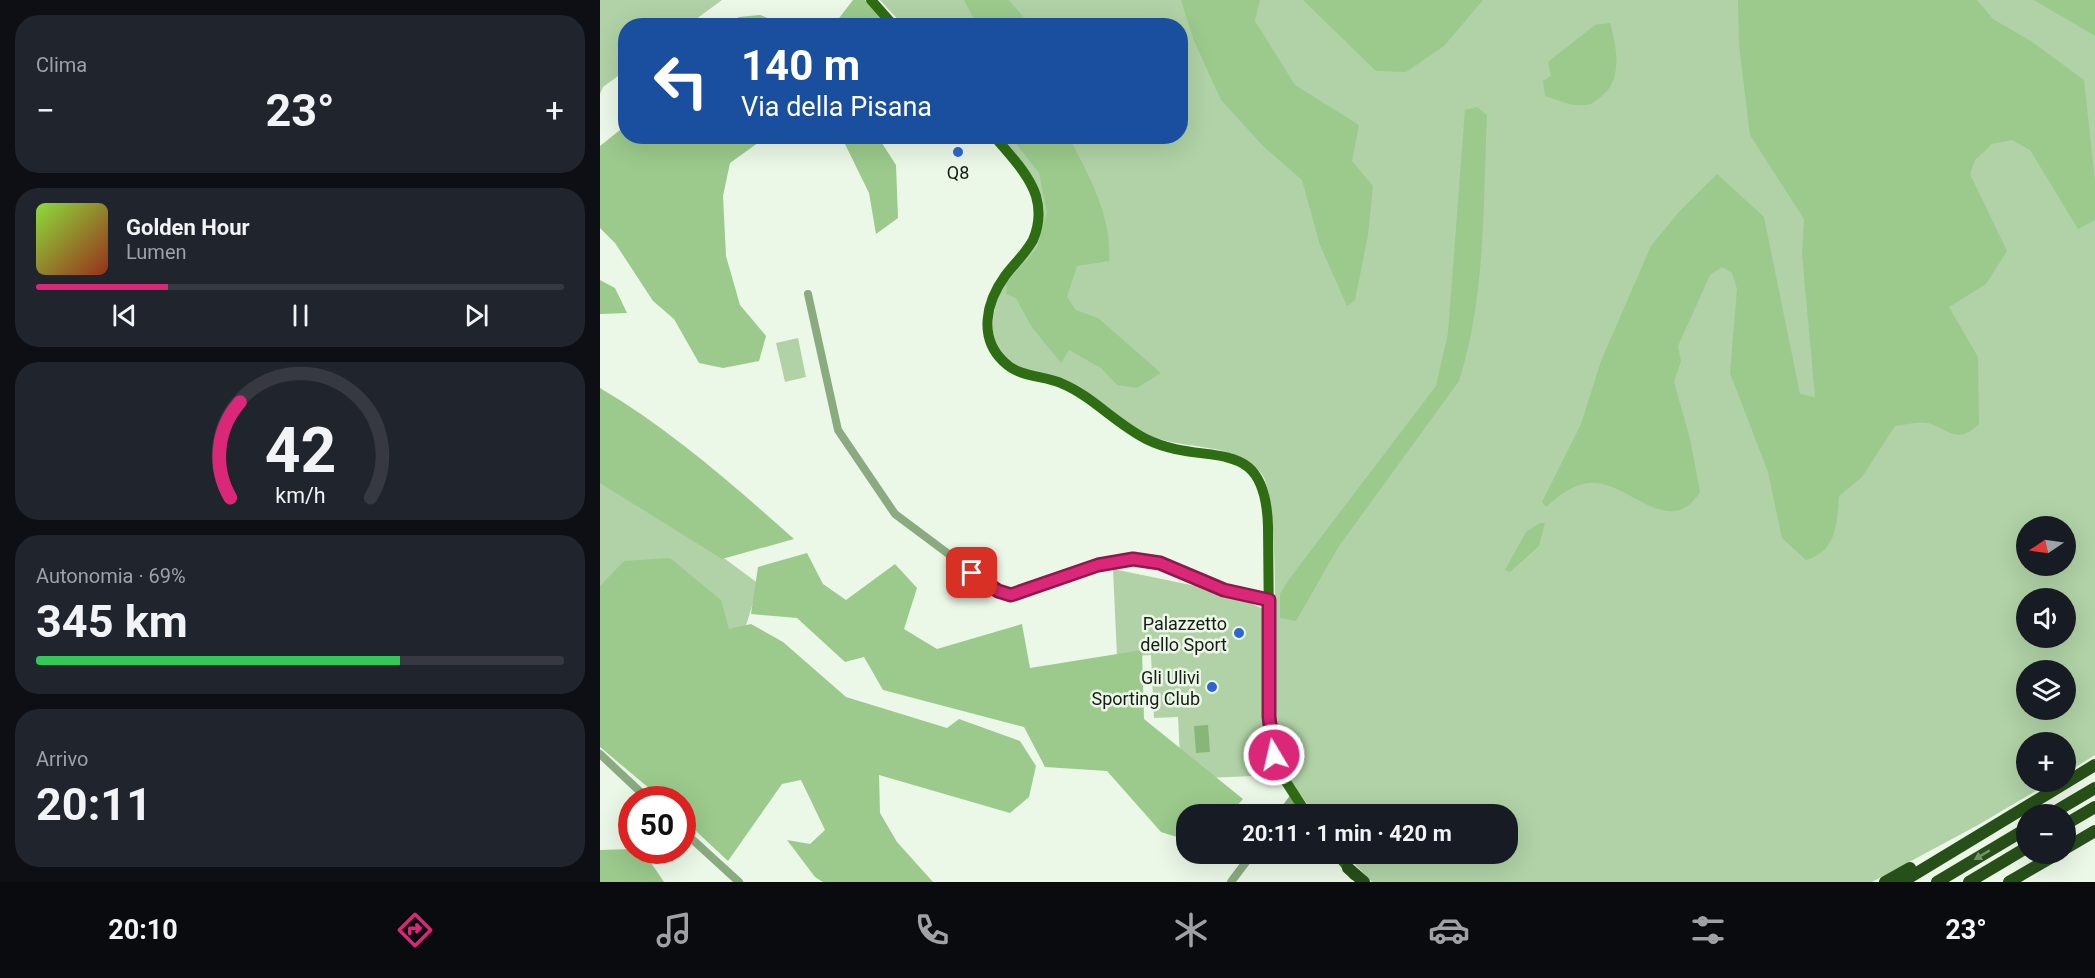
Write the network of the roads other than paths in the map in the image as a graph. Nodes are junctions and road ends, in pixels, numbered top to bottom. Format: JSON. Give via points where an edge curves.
{"nodes":[{"id":1,"x":871,"y":0,"type":"edge"},
{"id":2,"x":887,"y":18,"type":"edge"},
{"id":3,"x":1000,"y":144,"type":"edge"},
{"id":4,"x":808,"y":294,"type":"dead end"},
{"id":5,"x":1269,"y":600,"type":"junction"},
{"id":6,"x":600,"y":754,"type":"edge"},
{"id":7,"x":2095,"y":765,"type":"edge"},
{"id":8,"x":634,"y":786,"type":"edge"},
{"id":9,"x":2095,"y":788,"type":"edge"},
{"id":10,"x":1294,"y":796,"type":"junction"},
{"id":11,"x":1288,"y":804,"type":"edge"},
{"id":12,"x":1300,"y":804,"type":"edge"},
{"id":13,"x":2067,"y":804,"type":"edge"},
{"id":14,"x":2095,"y":807,"type":"edge"},
{"id":15,"x":2007,"y":817,"type":"junction"},
{"id":16,"x":2076,"y":818,"type":"edge"},
{"id":17,"x":2095,"y":831,"type":"edge"},
{"id":18,"x":2016,"y":835,"type":"edge"},
{"id":19,"x":2076,"y":842,"type":"edge"},
{"id":20,"x":696,"y":843,"type":"edge"},
{"id":21,"x":2016,"y":854,"type":"edge"},
{"id":22,"x":1244,"y":864,"type":"edge"},
{"id":23,"x":1345,"y":864,"type":"edge"},
{"id":24,"x":2040,"y":864,"type":"edge"},
{"id":25,"x":1348,"y":868,"type":"joint"},
{"id":26,"x":739,"y":882,"type":"edge"},
{"id":27,"x":1231,"y":882,"type":"edge"},
{"id":28,"x":1362,"y":882,"type":"edge"},
{"id":29,"x":1885,"y":882,"type":"edge"},
{"id":30,"x":1902,"y":882,"type":"edge"},
{"id":31,"x":1937,"y":882,"type":"edge"},
{"id":32,"x":1970,"y":882,"type":"edge"},
{"id":33,"x":2009,"y":882,"type":"edge"}],
"edges":[{"from":1,"to":2,"type":"main road"},
{"from":3,"to":5,"type":"main road","via":[[1032,186],[1039,215],[1032,242],[992,299],[987,325],[994,350],[1012,369],[1066,385],[1152,441],[1231,458],[1253,471],[1266,498]]},
{"from":4,"to":5,"type":"street","via":[[838,430],[895,514],[998,591],[1018,593],[1098,565],[1139,559],[1166,565],[1224,590]]},
{"from":5,"to":10,"type":"main road","via":[[1270,734],[1276,763]]},
{"from":6,"to":8,"type":"street"},
{"from":7,"to":15,"type":"highway"},
{"from":9,"to":13,"type":"highway"},
{"from":10,"to":11,"type":"street"},
{"from":10,"to":12,"type":"main road"},
{"from":14,"to":16,"type":"highway"},
{"from":15,"to":29,"type":"highway"},
{"from":15,"to":30,"type":"highway"},
{"from":17,"to":19,"type":"highway"},
{"from":18,"to":31,"type":"highway","one_way":true},
{"from":20,"to":26,"type":"street"},
{"from":21,"to":32,"type":"highway"},
{"from":22,"to":27,"type":"street"},
{"from":23,"to":25,"type":"main road"},
{"from":24,"to":33,"type":"highway"},
{"from":25,"to":28,"type":"highway"}]}
